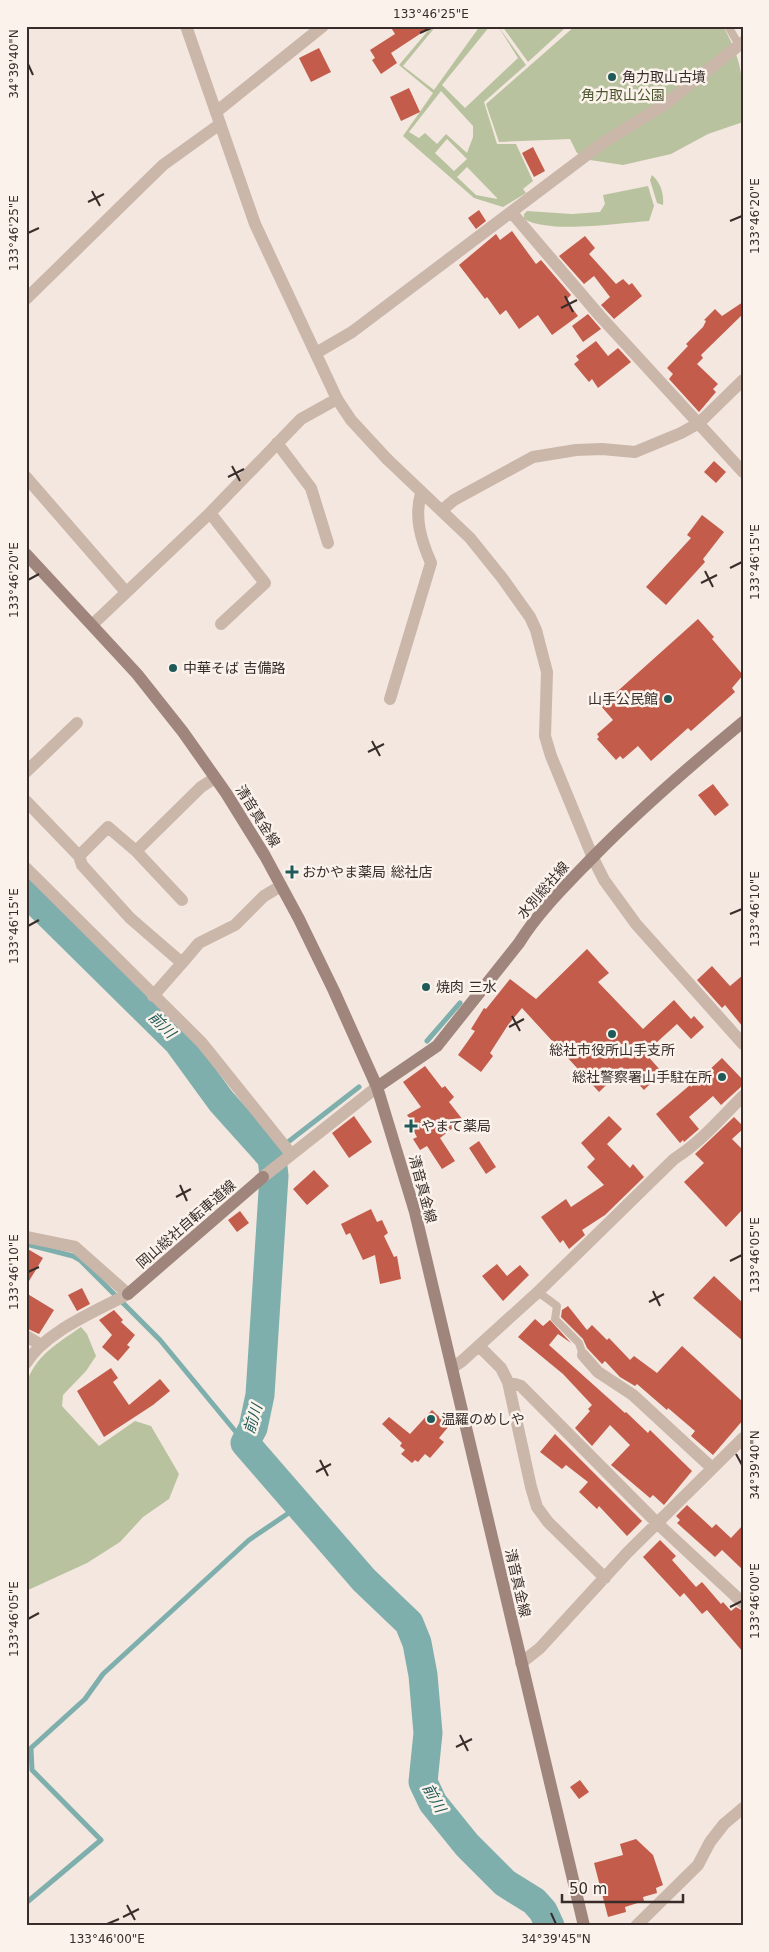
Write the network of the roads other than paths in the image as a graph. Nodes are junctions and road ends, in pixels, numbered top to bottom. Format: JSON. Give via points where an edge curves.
{"nodes":[{"id":1,"x":186,"y":26,"type":"edge"},
{"id":2,"x":323,"y":26,"type":"edge"},
{"id":3,"x":728,"y":26,"type":"edge"},
{"id":4,"x":741,"y":44,"type":"edge"},
{"id":5,"x":216,"y":112,"type":"junction"},
{"id":6,"x":220,"y":124,"type":"junction"},
{"id":7,"x":512,"y":213,"type":"junction"},
{"id":8,"x":26,"y":299,"type":"edge"},
{"id":9,"x":316,"y":353,"type":"junction"},
{"id":10,"x":743,"y":380,"type":"edge"},
{"id":11,"x":337,"y":399,"type":"junction"},
{"id":12,"x":699,"y":423,"type":"junction"},
{"id":13,"x":276,"y":443,"type":"junction"},
{"id":14,"x":743,"y":472,"type":"edge"},
{"id":15,"x":26,"y":477,"type":"edge"},
{"id":16,"x":421,"y":493,"type":"junction"},
{"id":17,"x":442,"y":510,"type":"junction"},
{"id":18,"x":210,"y":513,"type":"junction"},
{"id":19,"x":328,"y":543,"type":"dead end"},
{"id":20,"x":26,"y":554,"type":"edge"},
{"id":21,"x":126,"y":592,"type":"junction"},
{"id":22,"x":93,"y":624,"type":"junction"},
{"id":23,"x":220,"y":624,"type":"dead end"},
{"id":24,"x":390,"y":699,"type":"dead end"},
{"id":25,"x":743,"y":722,"type":"edge"},
{"id":26,"x":77,"y":723,"type":"dead end"},
{"id":27,"x":26,"y":772,"type":"edge"},
{"id":28,"x":216,"y":778,"type":"junction"},
{"id":29,"x":26,"y":801,"type":"edge"},
{"id":30,"x":136,"y":851,"type":"junction"},
{"id":31,"x":79,"y":856,"type":"junction"},
{"id":32,"x":593,"y":858,"type":"junction"},
{"id":33,"x":26,"y":868,"type":"edge"},
{"id":34,"x":281,"y":886,"type":"junction"},
{"id":35,"x":182,"y":900,"type":"dead end"},
{"id":36,"x":182,"y":963,"type":"junction"},
{"id":37,"x":153,"y":996,"type":"junction"},
{"id":38,"x":743,"y":1044,"type":"edge"},
{"id":39,"x":377,"y":1087,"type":"junction"},
{"id":40,"x":743,"y":1096,"type":"edge"},
{"id":41,"x":287,"y":1149,"type":"junction"},
{"id":42,"x":270,"y":1171,"type":"joint"},
{"id":43,"x":26,"y":1237,"type":"edge"},
{"id":44,"x":538,"y":1292,"type":"junction"},
{"id":45,"x":121,"y":1298,"type":"junction"},
{"id":46,"x":26,"y":1336,"type":"edge"},
{"id":47,"x":41,"y":1346,"type":"junction"},
{"id":48,"x":478,"y":1346,"type":"junction"},
{"id":49,"x":582,"y":1355,"type":"joint"},
{"id":50,"x":26,"y":1363,"type":"edge"},
{"id":51,"x":452,"y":1368,"type":"junction"},
{"id":52,"x":508,"y":1382,"type":"junction"},
{"id":53,"x":743,"y":1438,"type":"edge"},
{"id":54,"x":712,"y":1468,"type":"junction"},
{"id":55,"x":657,"y":1523,"type":"junction"},
{"id":56,"x":605,"y":1578,"type":"junction"},
{"id":57,"x":743,"y":1603,"type":"edge"},
{"id":58,"x":521,"y":1663,"type":"junction"},
{"id":59,"x":743,"y":1808,"type":"edge"},
{"id":60,"x":584,"y":1926,"type":"edge"},
{"id":61,"x":636,"y":1926,"type":"edge"}],
"edges":[{"from":1,"to":5,"type":"street"},
{"from":2,"to":5,"type":"street"},
{"from":3,"to":4,"type":"lane"},
{"from":4,"to":7,"type":"street","via":[[664,105],[604,142]]},
{"from":5,"to":6,"type":"street"},
{"from":6,"to":8,"type":"street","via":[[164,165]]},
{"from":6,"to":9,"type":"street","via":[[255,224]]},
{"from":7,"to":9,"type":"street","via":[[352,332]]},
{"from":7,"to":12,"type":"street","via":[[600,316]]},
{"from":9,"to":11,"type":"street"},
{"from":10,"to":12,"type":"street"},
{"from":11,"to":13,"type":"street","via":[[301,418]]},
{"from":11,"to":16,"type":"street","via":[[350,420]]},
{"from":12,"to":14,"type":"street"},
{"from":12,"to":17,"type":"street","via":[[635,452],[576,450],[534,457],[454,500]]},
{"from":13,"to":18,"type":"street"},
{"from":13,"to":19,"type":"street","via":[[310,488]]},
{"from":15,"to":21,"type":"street"},
{"from":16,"to":17,"type":"street"},
{"from":16,"to":24,"type":"street","via":[[418,526],[431,563]]},
{"from":17,"to":32,"type":"street","via":[[503,579],[536,630],[547,672],[545,736]]},
{"from":18,"to":21,"type":"street"},
{"from":18,"to":23,"type":"street","via":[[265,583]]},
{"from":20,"to":22,"type":"main road","name":"清音真金線"},
{"from":21,"to":22,"type":"street"},
{"from":22,"to":28,"type":"main road","name":"清音真金線","via":[[138,674]]},
{"from":25,"to":32,"type":"main road","name":"水別総社線","via":[[684,771]]},
{"from":26,"to":27,"type":"street"},
{"from":28,"to":30,"type":"street","via":[[201,787]]},
{"from":28,"to":34,"type":"main road","name":"清音真金線"},
{"from":29,"to":31,"type":"street"},
{"from":30,"to":31,"type":"street","via":[[108,827]]},
{"from":30,"to":35,"type":"street"},
{"from":31,"to":36,"type":"street","via":[[82,864],[130,918]]},
{"from":32,"to":38,"type":"street","via":[[604,880],[636,924]]},
{"from":32,"to":39,"type":"main road","name":"水別総社線","via":[[528,928],[437,1046]]},
{"from":33,"to":37,"type":"street"},
{"from":34,"to":36,"type":"street","via":[[264,896],[235,925],[199,942]]},
{"from":34,"to":39,"type":"main road","name":"清音真金線","via":[[334,990]]},
{"from":36,"to":37,"type":"street"},
{"from":37,"to":41,"type":"street","via":[[202,1043]]},
{"from":39,"to":41,"type":"street"},
{"from":39,"to":51,"type":"main road","name":"清音真金線","via":[[415,1212]]},
{"from":40,"to":44,"type":"street"},
{"from":41,"to":42,"type":"street"},
{"from":42,"to":45,"type":"main road","name":"岡山総社自転車道線"},
{"from":43,"to":45,"type":"street","via":[[75,1247]]},
{"from":44,"to":48,"type":"street"},
{"from":44,"to":49,"type":"lane","via":[[557,1306],[555,1319],[579,1343]]},
{"from":45,"to":47,"type":"street"},
{"from":46,"to":47,"type":"street"},
{"from":47,"to":50,"type":"street"},
{"from":48,"to":51,"type":"street"},
{"from":48,"to":52,"type":"street","via":[[501,1368]]},
{"from":49,"to":54,"type":"street","via":[[598,1372],[633,1396]]},
{"from":51,"to":58,"type":"main road","name":"清音真金線"},
{"from":52,"to":55,"type":"street","via":[[520,1386]]},
{"from":52,"to":56,"type":"street","via":[[537,1507]]},
{"from":53,"to":54,"type":"street"},
{"from":54,"to":55,"type":"street"},
{"from":55,"to":56,"type":"street"},
{"from":55,"to":57,"type":"street"},
{"from":56,"to":58,"type":"street","via":[[540,1648]]},
{"from":58,"to":60,"type":"main road","name":"清音真金線"},
{"from":59,"to":61,"type":"street","via":[[724,1824],[698,1865]]}]}
